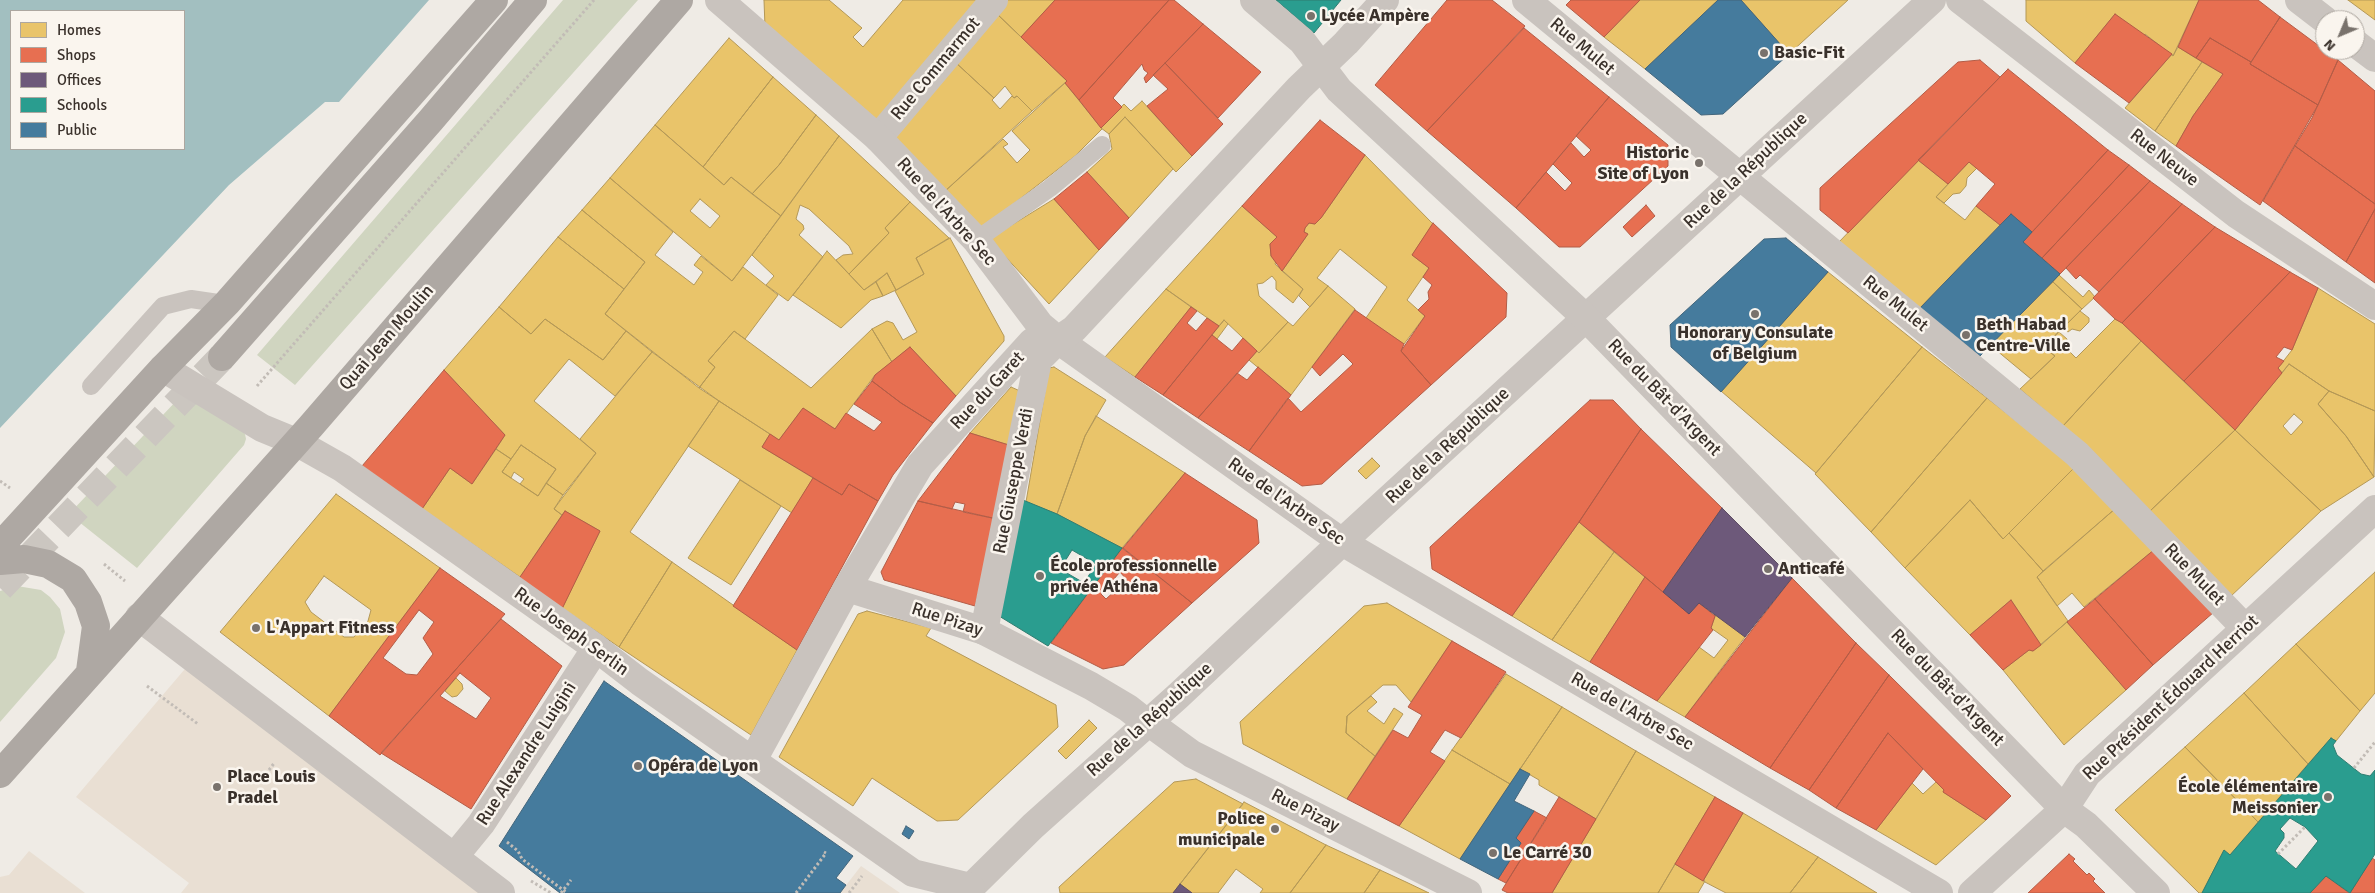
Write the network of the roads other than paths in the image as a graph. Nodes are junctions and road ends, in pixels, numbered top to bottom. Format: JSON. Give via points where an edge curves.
{"nodes":[{"id":1,"x":494,"y":0,"type":"edge"},
{"id":2,"x":533,"y":0,"type":"edge"},
{"id":3,"x":679,"y":0,"type":"edge"},
{"id":4,"x":719,"y":0,"type":"edge"},
{"id":5,"x":994,"y":0,"type":"edge"},
{"id":6,"x":1254,"y":0,"type":"edge"},
{"id":7,"x":1385,"y":0,"type":"edge"},
{"id":8,"x":1526,"y":0,"type":"edge"},
{"id":9,"x":1932,"y":0,"type":"edge"},
{"id":10,"x":1960,"y":0,"type":"edge"},
{"id":11,"x":2299,"y":0,"type":"edge"},
{"id":12,"x":2315,"y":12,"type":"edge"},
{"id":13,"x":2365,"y":50,"type":"edge"},
{"id":14,"x":2375,"y":58,"type":"edge"},
{"id":15,"x":1320,"y":68,"type":"junction"},
{"id":16,"x":878,"y":138,"type":"junction"},
{"id":17,"x":1102,"y":145,"type":"dead end"},
{"id":18,"x":1740,"y":177,"type":"junction"},
{"id":19,"x":976,"y":240,"type":"junction"},
{"id":20,"x":225,"y":304,"type":"junction"},
{"id":21,"x":2375,"y":306,"type":"edge"},
{"id":22,"x":1586,"y":318,"type":"junction"},
{"id":23,"x":1058,"y":340,"type":"junction"},
{"id":24,"x":222,"y":357,"type":"tunnel mouth"},
{"id":25,"x":163,"y":368,"type":"junction"},
{"id":26,"x":91,"y":386,"type":"dead end"},
{"id":27,"x":296,"y":442,"type":"junction"},
{"id":28,"x":2375,"y":508,"type":"edge"},
{"id":29,"x":1342,"y":542,"type":"junction"},
{"id":30,"x":0,"y":546,"type":"edge"},
{"id":31,"x":0,"y":561,"type":"edge"},
{"id":32,"x":847,"y":588,"type":"junction"},
{"id":33,"x":139,"y":617,"type":"junction"},
{"id":34,"x":2245,"y":628,"type":"junction"},
{"id":35,"x":984,"y":631,"type":"junction"},
{"id":36,"x":596,"y":648,"type":"junction"},
{"id":37,"x":90,"y":671,"type":"junction"},
{"id":38,"x":1147,"y":722,"type":"junction"},
{"id":39,"x":753,"y":760,"type":"junction"},
{"id":40,"x":0,"y":774,"type":"edge"},
{"id":41,"x":2064,"y":808,"type":"junction"},
{"id":42,"x":454,"y":857,"type":"junction"},
{"id":43,"x":972,"y":891,"type":"edge"},
{"id":44,"x":501,"y":893,"type":"edge"},
{"id":45,"x":1468,"y":893,"type":"edge"},
{"id":46,"x":1939,"y":893,"type":"edge"},
{"id":47,"x":1972,"y":893,"type":"edge"},
{"id":48,"x":2156,"y":893,"type":"edge"}],
"edges":[{"from":1,"to":20,"type":"main road"},
{"from":2,"to":24,"type":"main road"},
{"from":3,"to":27,"type":"main road","name":"Quai Jean Moulin"},
{"from":4,"to":16,"type":"street","name":"Rue de l'Arbre Sec"},
{"from":5,"to":16,"type":"street","name":"Rue Commarmot"},
{"from":6,"to":15,"type":"street","name":"Rue du Bât-d'Argent","via":[[1302,41]]},
{"from":7,"to":15,"type":"street"},
{"from":8,"to":18,"type":"street","name":"Rue Mulet"},
{"from":9,"to":18,"type":"street","name":"Rue de la République"},
{"from":10,"to":21,"type":"street","name":"Rue Neuve","via":[[2236,214]]},
{"from":11,"to":12,"type":"street"},
{"from":13,"to":14,"type":"street"},
{"from":15,"to":22,"type":"street","name":"Rue du Bât-d'Argent","via":[[1339,90]]},
{"from":15,"to":23,"type":"street","via":[[1074,329]]},
{"from":16,"to":19,"type":"street","name":"Rue de l'Arbre Sec"},
{"from":17,"to":19,"type":"lane","via":[[1050,188]]},
{"from":18,"to":22,"type":"street","name":"Rue de la République"},
{"from":18,"to":34,"type":"street","name":"Rue Mulet","via":[[2077,454]]},
{"from":19,"to":23,"type":"street","name":"Rue de l'Arbre Sec","via":[[1040,325]]},
{"from":20,"to":25,"type":"main road"},
{"from":20,"to":26,"type":"lane","via":[[191,299],[163,306]]},
{"from":22,"to":29,"type":"street","name":"Rue de la République"},
{"from":22,"to":41,"type":"street","name":"Rue du Bât-d'Argent"},
{"from":23,"to":29,"type":"street","name":"Rue de l'Arbre Sec"},
{"from":23,"to":32,"type":"street","name":"Rue du Garet","via":[[1032,342],[920,465]]},
{"from":23,"to":35,"type":"street","name":"Rue Giuseppe Verdi","via":[[1038,360]]},
{"from":25,"to":27,"type":"street","name":"Rue Joseph Serlin","via":[[262,428]]},
{"from":25,"to":30,"type":"main road"},
{"from":27,"to":33,"type":"main road","name":"Quai Jean Moulin"},
{"from":27,"to":36,"type":"street","name":"Rue Joseph Serlin","via":[[342,468]]},
{"from":28,"to":34,"type":"street","name":"Rue Président Édouard Herriot"},
{"from":29,"to":38,"type":"street","name":"Rue de la République"},
{"from":29,"to":46,"type":"street","name":"Rue de l'Arbre Sec"},
{"from":31,"to":37,"type":"main road","via":[[24,559],[48,564],[73,578],[88,602],[96,626]]},
{"from":32,"to":35,"type":"street","name":"Rue Pizay"},
{"from":32,"to":39,"type":"street","name":"Rue du Garet"},
{"from":33,"to":37,"type":"main road","name":"Quai Jean Moulin"},
{"from":33,"to":42,"type":"street"},
{"from":34,"to":41,"type":"street","name":"Rue Président Édouard Herriot","via":[[2087,774]]},
{"from":35,"to":38,"type":"street","name":"Rue Pizay","via":[[1091,686]]},
{"from":36,"to":39,"type":"street","name":"Rue Joseph Serlin"},
{"from":36,"to":42,"type":"street","name":"Rue Alexandre Luigini","via":[[478,829]]},
{"from":37,"to":40,"type":"main road","name":"Quai Jean Moulin"},
{"from":38,"to":43,"type":"street","name":"Rue de la République","via":[[1014,844]]},
{"from":38,"to":45,"type":"street","name":"Rue Pizay","via":[[1192,754]]},
{"from":39,"to":43,"type":"street","name":"Rue Joseph Serlin","via":[[913,873]]},
{"from":41,"to":47,"type":"street","name":"Rue Président Édouard Herriot"},
{"from":41,"to":48,"type":"street","name":"Rue du Bât-d'Argent"},
{"from":42,"to":44,"type":"street"}]}
